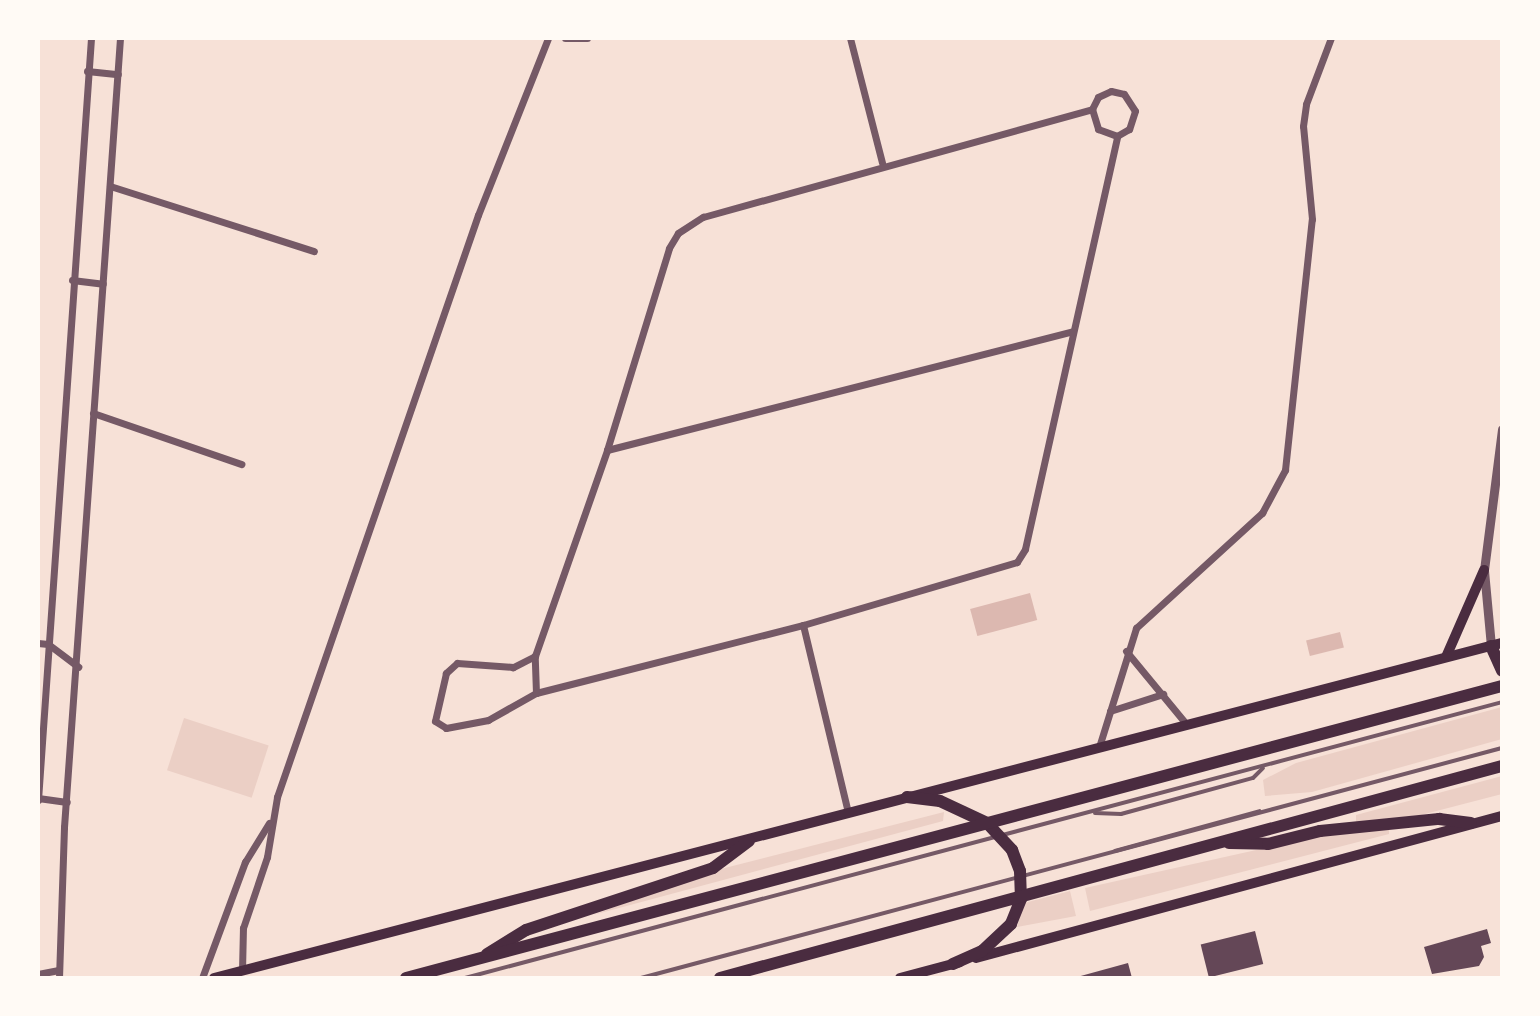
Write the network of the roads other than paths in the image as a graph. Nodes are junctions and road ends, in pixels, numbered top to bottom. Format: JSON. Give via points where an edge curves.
{"nodes":[{"id":1,"x":91,"y":38,"type":"edge"},
{"id":2,"x":120,"y":38,"type":"edge"},
{"id":3,"x":548,"y":38,"type":"edge"},
{"id":4,"x":565,"y":38,"type":"edge"},
{"id":5,"x":587,"y":38,"type":"edge"},
{"id":6,"x":850,"y":38,"type":"edge"},
{"id":7,"x":1331,"y":38,"type":"edge"},
{"id":8,"x":87,"y":71,"type":"junction"},
{"id":9,"x":118,"y":74,"type":"junction"},
{"id":10,"x":1092,"y":109,"type":"junction"},
{"id":11,"x":1117,"y":136,"type":"junction"},
{"id":12,"x":882,"y":163,"type":"junction"},
{"id":13,"x":110,"y":186,"type":"junction"},
{"id":14,"x":314,"y":251,"type":"dead end"},
{"id":15,"x":72,"y":280,"type":"junction"},
{"id":16,"x":103,"y":284,"type":"junction"},
{"id":17,"x":1071,"y":332,"type":"junction"},
{"id":18,"x":93,"y":413,"type":"junction"},
{"id":19,"x":1502,"y":429,"type":"edge"},
{"id":20,"x":607,"y":450,"type":"junction"},
{"id":21,"x":241,"y":464,"type":"dead end"},
{"id":22,"x":1484,"y":570,"type":"junction"},
{"id":23,"x":803,"y":625,"type":"junction"},
{"id":24,"x":38,"y":643,"type":"edge"},
{"id":25,"x":48,"y":644,"type":"junction"},
{"id":26,"x":1497,"y":644,"type":"edge"},
{"id":27,"x":1126,"y":651,"type":"junction"},
{"id":28,"x":535,"y":656,"type":"junction"},
{"id":29,"x":1446,"y":657,"type":"junction"},
{"id":30,"x":78,"y":667,"type":"junction"},
{"id":31,"x":1502,"y":671,"type":"edge"},
{"id":32,"x":1502,"y":686,"type":"edge"},
{"id":33,"x":536,"y":693,"type":"junction"},
{"id":34,"x":1163,"y":694,"type":"junction"},
{"id":35,"x":1502,"y":702,"type":"edge"},
{"id":36,"x":1110,"y":711,"type":"junction"},
{"id":37,"x":1187,"y":725,"type":"junction"},
{"id":38,"x":1099,"y":747,"type":"junction"},
{"id":39,"x":1502,"y":748,"type":"edge"},
{"id":40,"x":1264,"y":766,"type":"junction"},
{"id":41,"x":1502,"y":766,"type":"edge"},
{"id":42,"x":907,"y":797,"type":"junction"},
{"id":43,"x":38,"y":799,"type":"edge"},
{"id":44,"x":67,"y":802,"type":"junction"},
{"id":45,"x":848,"y":812,"type":"junction"},
{"id":46,"x":1092,"y":812,"type":"junction"},
{"id":47,"x":1502,"y":816,"type":"edge"},
{"id":48,"x":269,"y":823,"type":"junction"},
{"id":49,"x":987,"y":823,"type":"junction"},
{"id":50,"x":1471,"y":823,"type":"junction"},
{"id":51,"x":1000,"y":836,"type":"junction"},
{"id":52,"x":749,"y":841,"type":"junction"},
{"id":53,"x":1222,"y":843,"type":"junction"},
{"id":54,"x":1021,"y":878,"type":"junction"},
{"id":55,"x":1021,"y":899,"type":"junction"},
{"id":56,"x":483,"y":957,"type":"junction"},
{"id":57,"x":953,"y":964,"type":"junction"},
{"id":58,"x":242,"y":971,"type":"junction"},
{"id":59,"x":38,"y":974,"type":"edge"},
{"id":60,"x":59,"y":974,"type":"edge"},
{"id":61,"x":202,"y":978,"type":"edge"},
{"id":62,"x":214,"y":978,"type":"edge"},
{"id":63,"x":406,"y":978,"type":"edge"},
{"id":64,"x":465,"y":978,"type":"edge"},
{"id":65,"x":641,"y":978,"type":"edge"},
{"id":66,"x":720,"y":978,"type":"edge"},
{"id":67,"x":900,"y":978,"type":"edge"}],
"edges":[{"from":1,"to":8,"type":"street"},
{"from":2,"to":9,"type":"street"},
{"from":3,"to":48,"type":"street","via":[[478,215]]},
{"from":4,"to":5,"type":"street"},
{"from":6,"to":12,"type":"street"},
{"from":7,"to":27,"type":"street","via":[[1308,97],[1303,126],[1312,219],[1285,470],[1262,513],[1147,614]]},
{"from":8,"to":9,"type":"street"},
{"from":8,"to":15,"type":"street"},
{"from":9,"to":13,"type":"street"},
{"from":10,"to":11,"type":"street","via":[[1098,129]]},
{"from":10,"to":11,"type":"street","via":[[1104,93],[1124,94],[1134,105],[1135,118]]},
{"from":10,"to":12,"type":"street"},
{"from":11,"to":17,"type":"street"},
{"from":12,"to":20,"type":"street","via":[[703,217],[678,233]]},
{"from":13,"to":14,"type":"street"},
{"from":13,"to":16,"type":"street"},
{"from":15,"to":16,"type":"street"},
{"from":15,"to":25,"type":"street"},
{"from":16,"to":18,"type":"street"},
{"from":17,"to":20,"type":"street"},
{"from":17,"to":23,"type":"street","via":[[1025,549],[1017,562]]},
{"from":18,"to":21,"type":"street"},
{"from":18,"to":30,"type":"street"},
{"from":19,"to":22,"type":"street"},
{"from":20,"to":28,"type":"street"},
{"from":22,"to":26,"type":"street"},
{"from":22,"to":29,"type":"main road"},
{"from":23,"to":33,"type":"street"},
{"from":23,"to":45,"type":"street"},
{"from":24,"to":25,"type":"street"},
{"from":25,"to":30,"type":"street"},
{"from":25,"to":43,"type":"street"},
{"from":26,"to":29,"type":"main road"},
{"from":26,"to":31,"type":"highway"},
{"from":27,"to":34,"type":"street"},
{"from":27,"to":36,"type":"street"},
{"from":28,"to":33,"type":"street"},
{"from":28,"to":33,"type":"street","via":[[513,667],[463,662],[449,668],[435,721],[446,728],[488,720]]},
{"from":29,"to":37,"type":"main road"},
{"from":30,"to":44,"type":"street"},
{"from":32,"to":49,"type":"highway"},
{"from":34,"to":36,"type":"street"},
{"from":34,"to":37,"type":"street"},
{"from":35,"to":40,"type":"lane"},
{"from":36,"to":38,"type":"street"},
{"from":37,"to":38,"type":"main road"},
{"from":38,"to":42,"type":"main road"},
{"from":39,"to":54,"type":"lane","via":[[1183,829]]},
{"from":40,"to":46,"type":"lane"},
{"from":40,"to":46,"type":"lane","via":[[1253,778],[1121,814]]},
{"from":41,"to":53,"type":"highway"},
{"from":42,"to":45,"type":"main road"},
{"from":42,"to":49,"type":"highway","via":[[948,804]]},
{"from":43,"to":44,"type":"street"},
{"from":44,"to":60,"type":"street"},
{"from":45,"to":52,"type":"main road"},
{"from":46,"to":51,"type":"lane"},
{"from":47,"to":50,"type":"main road"},
{"from":48,"to":58,"type":"street","via":[[267,857],[243,928]]},
{"from":48,"to":61,"type":"street","via":[[245,862]]},
{"from":49,"to":51,"type":"highway"},
{"from":49,"to":56,"type":"highway"},
{"from":50,"to":53,"type":"highway","via":[[1439,819],[1320,831],[1268,844]]},
{"from":50,"to":57,"type":"main road"},
{"from":51,"to":54,"type":"highway","via":[[1012,850]]},
{"from":51,"to":64,"type":"lane"},
{"from":52,"to":56,"type":"highway","via":[[713,868],[526,930]]},
{"from":52,"to":58,"type":"main road"},
{"from":53,"to":55,"type":"highway"},
{"from":54,"to":55,"type":"highway"},
{"from":54,"to":65,"type":"lane"},
{"from":55,"to":57,"type":"highway","via":[[1011,924],[994,943]]},
{"from":55,"to":66,"type":"highway"},
{"from":56,"to":63,"type":"highway"},
{"from":57,"to":67,"type":"main road"},
{"from":58,"to":62,"type":"main road"},
{"from":59,"to":60,"type":"street"}]}
